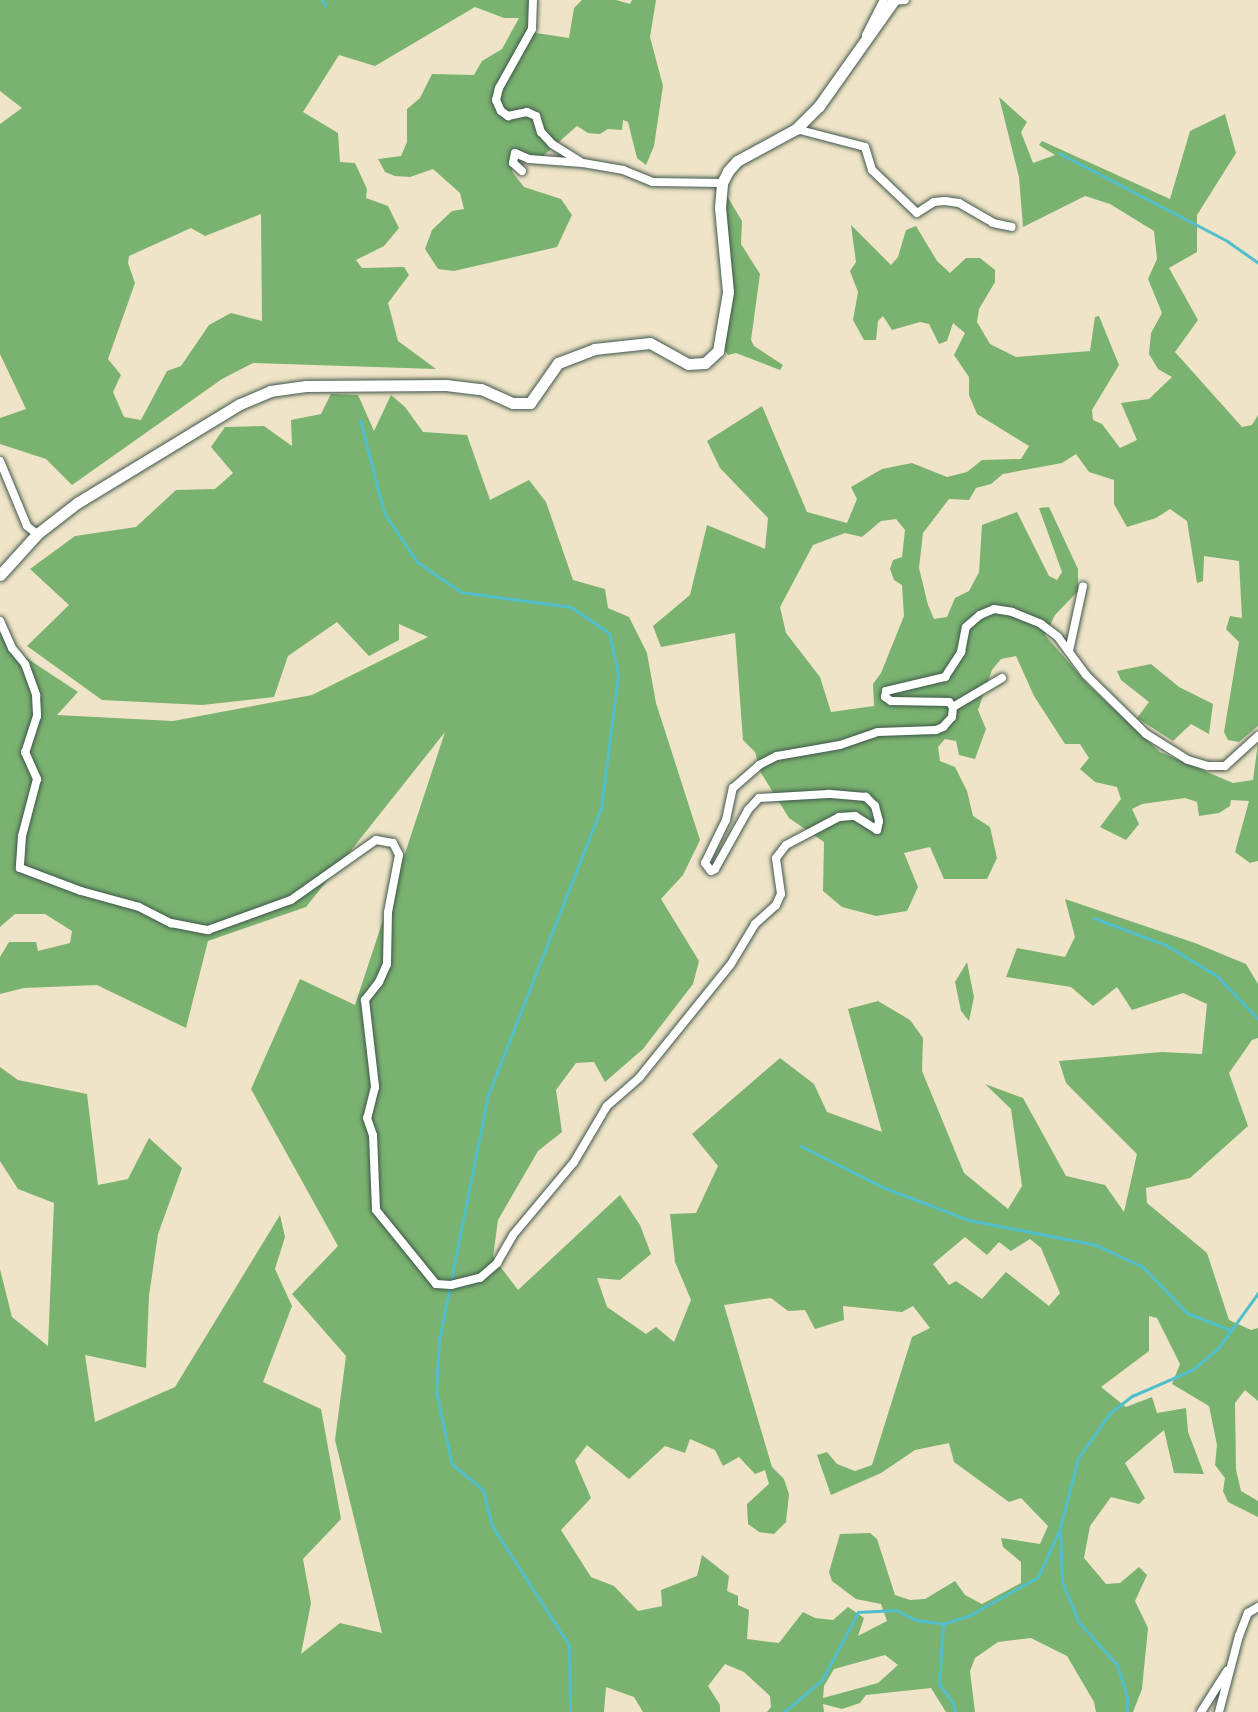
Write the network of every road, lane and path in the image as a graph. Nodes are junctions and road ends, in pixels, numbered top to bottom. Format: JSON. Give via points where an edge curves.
{"nodes":[{"id":1,"x":533,"y":0,"type":"edge"},
{"id":2,"x":894,"y":0,"type":"edge"},
{"id":3,"x":796,"y":129,"type":"junction"},
{"id":4,"x":583,"y":163,"type":"junction"},
{"id":5,"x":522,"y":171,"type":"dead end"},
{"id":6,"x":722,"y":183,"type":"junction"},
{"id":7,"x":1012,"y":227,"type":"dead end"},
{"id":8,"x":0,"y":461,"type":"edge"},
{"id":9,"x":37,"y":534,"type":"junction"},
{"id":10,"x":0,"y":575,"type":"edge"},
{"id":11,"x":1083,"y":586,"type":"dead end"},
{"id":12,"x":0,"y":621,"type":"edge"},
{"id":13,"x":1069,"y":651,"type":"junction"},
{"id":14,"x":1002,"y":678,"type":"dead end"},
{"id":15,"x":953,"y":707,"type":"junction"},
{"id":16,"x":1258,"y":736,"type":"edge"},
{"id":17,"x":1258,"y":1607,"type":"edge"},
{"id":18,"x":1232,"y":1663,"type":"junction"},
{"id":19,"x":1201,"y":1712,"type":"edge"},
{"id":20,"x":1219,"y":1712,"type":"edge"}],
"edges":[{"from":1,"to":4,"type":"street","via":[[532,29],[496,100],[508,116],[536,116],[552,144]]},
{"from":2,"to":3,"type":"main road","via":[[843,76]]},
{"from":3,"to":6,"type":"main road","via":[[737,161]]},
{"from":3,"to":7,"type":"street","via":[[865,147],[872,170],[917,213],[934,202],[959,203],[993,223]]},
{"from":4,"to":5,"type":"street","via":[[515,153],[513,163]]},
{"from":4,"to":6,"type":"street","via":[[653,182]]},
{"from":6,"to":9,"type":"main road","via":[[728,292],[718,351],[705,363],[688,364],[650,343],[594,349],[558,363],[530,403],[446,385],[270,391],[128,471]]},
{"from":8,"to":9,"type":"street","via":[[27,526]]},
{"from":9,"to":10,"type":"main road"},
{"from":11,"to":13,"type":"street"},
{"from":12,"to":15,"type":"street","via":[[36,695],[37,716],[25,752],[37,779],[22,836],[20,868],[139,907],[171,923],[208,930],[291,900],[376,840],[393,843],[399,855],[388,912],[387,964],[365,1000],[375,1087],[367,1118],[373,1135],[376,1210],[436,1284],[480,1278],[497,1263],[513,1235],[574,1162],[607,1106],[639,1078],[731,964],[755,924],[776,905],[781,894],[776,858],[786,845],[839,817],[855,816],[877,830],[875,806],[866,797],[759,798],[711,871],[705,863],[740,780],[777,756],[878,732],[936,730],[952,717]]},
{"from":13,"to":15,"type":"street","via":[[1025,616],[994,609],[980,615],[966,627],[961,652],[945,677],[886,691],[891,701],[933,700]]},
{"from":13,"to":16,"type":"street","via":[[1146,734],[1188,760],[1225,766]]},
{"from":14,"to":15,"type":"street"},
{"from":17,"to":18,"type":"street","via":[[1248,1613]]},
{"from":18,"to":19,"type":"street"},
{"from":18,"to":20,"type":"street"}]}
